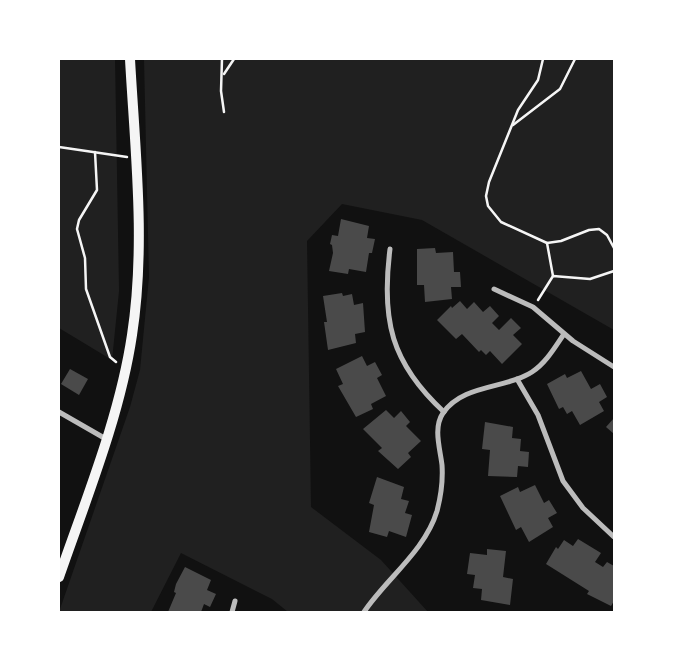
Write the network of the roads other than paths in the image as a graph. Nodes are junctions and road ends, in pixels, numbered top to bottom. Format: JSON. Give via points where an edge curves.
{"nodes":[{"id":1,"x":130,"y":59,"type":"edge"},
{"id":2,"x":390,"y":249,"type":"dead end"},
{"id":3,"x":494,"y":289,"type":"dead end"},
{"id":4,"x":564,"y":334,"type":"junction"},
{"id":5,"x":614,"y":367,"type":"edge"},
{"id":6,"x":517,"y":379,"type":"junction"},
{"id":7,"x":59,"y":412,"type":"edge"},
{"id":8,"x":444,"y":412,"type":"junction"},
{"id":9,"x":106,"y":439,"type":"junction"},
{"id":10,"x":614,"y":537,"type":"edge"},
{"id":11,"x":59,"y":576,"type":"edge"},
{"id":12,"x":235,"y":601,"type":"dead end"},
{"id":13,"x":232,"y":612,"type":"edge"},
{"id":14,"x":364,"y":612,"type":"edge"}],
"edges":[{"from":1,"to":9,"type":"main road","via":[[138,264],[127,366]]},
{"from":2,"to":8,"type":"street","via":[[386,293],[394,341],[415,383]]},
{"from":3,"to":4,"type":"street","via":[[533,307]]},
{"from":4,"to":5,"type":"street"},
{"from":4,"to":6,"type":"street","via":[[539,367]]},
{"from":6,"to":8,"type":"street","via":[[468,394]]},
{"from":6,"to":10,"type":"street","via":[[538,415],[563,482],[583,508]]},
{"from":7,"to":9,"type":"street"},
{"from":8,"to":14,"type":"street","via":[[438,431],[442,475],[436,512],[424,537]]},
{"from":9,"to":11,"type":"main road"},
{"from":12,"to":13,"type":"street"}]}
